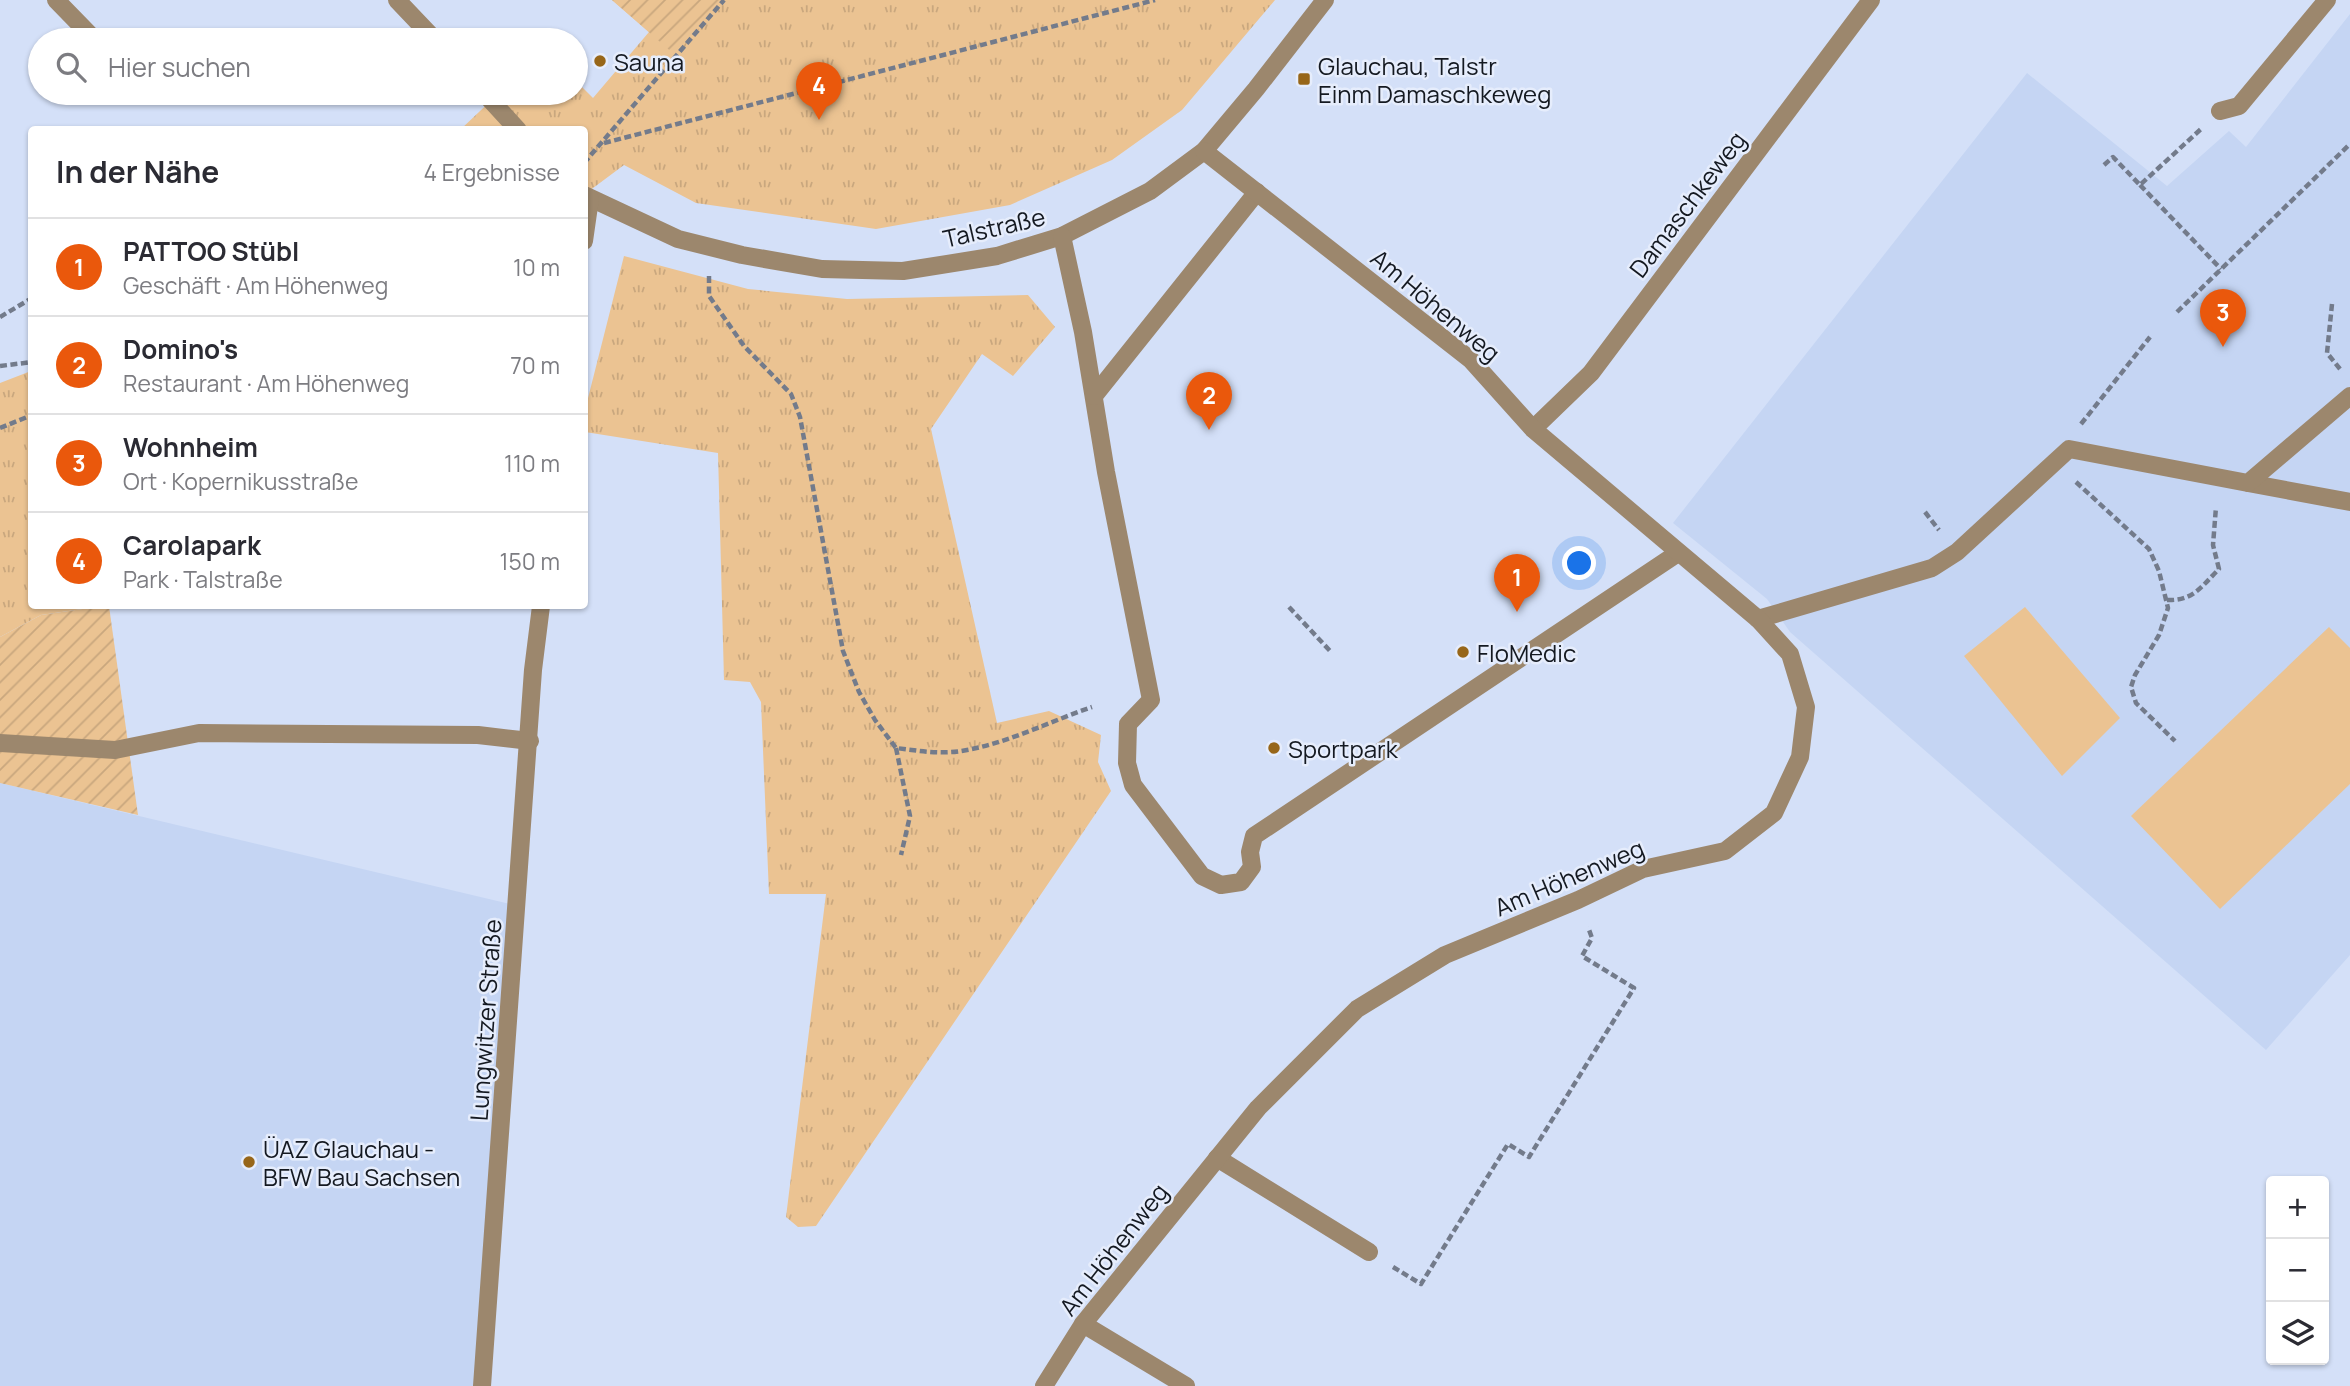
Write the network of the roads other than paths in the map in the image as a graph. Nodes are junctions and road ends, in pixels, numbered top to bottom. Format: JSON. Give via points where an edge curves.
{"nodes":[{"id":1,"x":56,"y":0,"type":"edge"},
{"id":2,"x":397,"y":0,"type":"edge"},
{"id":3,"x":1325,"y":0,"type":"edge"},
{"id":4,"x":1871,"y":0,"type":"edge"},
{"id":5,"x":2327,"y":0,"type":"edge"},
{"id":6,"x":83,"y":28,"type":"edge"},
{"id":7,"x":424,"y":28,"type":"edge"},
{"id":8,"x":495,"y":105,"type":"edge"},
{"id":9,"x":2220,"y":111,"type":"road end"},
{"id":10,"x":514,"y":126,"type":"edge"},
{"id":11,"x":1204,"y":151,"type":"junction"},
{"id":12,"x":1257,"y":192,"type":"junction"},
{"id":13,"x":588,"y":197,"type":"edge"},
{"id":14,"x":1062,"y":236,"type":"junction"},
{"id":15,"x":1094,"y":396,"type":"junction"},
{"id":16,"x":2350,"y":396,"type":"edge"},
{"id":17,"x":1533,"y":429,"type":"junction"},
{"id":18,"x":2248,"y":483,"type":"junction"},
{"id":19,"x":2350,"y":502,"type":"edge"},
{"id":20,"x":1678,"y":553,"type":"junction"},
{"id":21,"x":541,"y":609,"type":"edge"},
{"id":22,"x":1758,"y":619,"type":"junction"},
{"id":23,"x":530,"y":741,"type":"junction"},
{"id":24,"x":0,"y":743,"type":"edge"},
{"id":25,"x":1217,"y":1158,"type":"junction"},
{"id":26,"x":1369,"y":1252,"type":"road end"},
{"id":27,"x":1083,"y":1324,"type":"junction"},
{"id":28,"x":482,"y":1386,"type":"edge"},
{"id":29,"x":1044,"y":1386,"type":"edge"},
{"id":30,"x":1186,"y":1386,"type":"edge"}],
"edges":[{"from":1,"to":6,"type":"street"},
{"from":2,"to":7,"type":"street"},
{"from":3,"to":11,"type":"street","name":"Talstraße"},
{"from":4,"to":17,"type":"street","name":"Damaschkeweg","via":[[1591,373]]},
{"from":5,"to":9,"type":"street","via":[[2239,106]]},
{"from":8,"to":10,"type":"street"},
{"from":11,"to":12,"type":"street","name":"Am Höhenweg"},
{"from":11,"to":14,"type":"street","name":"Talstraße","via":[[1150,191]]},
{"from":12,"to":15,"type":"street"},
{"from":12,"to":17,"type":"street","name":"Am Höhenweg","via":[[1471,360]]},
{"from":13,"to":14,"type":"street","name":"Talstraße","via":[[678,239],[822,269],[903,271],[997,256]]},
{"from":14,"to":15,"type":"street"},
{"from":15,"to":20,"type":"street","via":[[1151,699],[1128,724],[1127,762],[1133,785],[1202,876],[1221,885],[1241,882],[1252,867],[1254,836]]},
{"from":16,"to":18,"type":"street"},
{"from":17,"to":20,"type":"street","name":"Am Höhenweg"},
{"from":18,"to":19,"type":"street"},
{"from":18,"to":22,"type":"street","via":[[2069,450],[1957,552],[1932,568]]},
{"from":20,"to":22,"type":"street","name":"Am Höhenweg"},
{"from":21,"to":23,"type":"street","name":"Lungwitzer Straße"},
{"from":22,"to":25,"type":"street","name":"Am Höhenweg","via":[[1790,654],[1806,706],[1800,757],[1774,813],[1725,850],[1643,869],[1445,955],[1357,1009],[1258,1108]]},
{"from":23,"to":24,"type":"street","via":[[478,735],[199,733],[115,750]]},
{"from":23,"to":28,"type":"street","name":"Lungwitzer Straße"},
{"from":25,"to":26,"type":"street"},
{"from":25,"to":27,"type":"street","name":"Am Höhenweg"},
{"from":27,"to":29,"type":"street","name":"Am Höhenweg"},
{"from":27,"to":30,"type":"street"}]}
